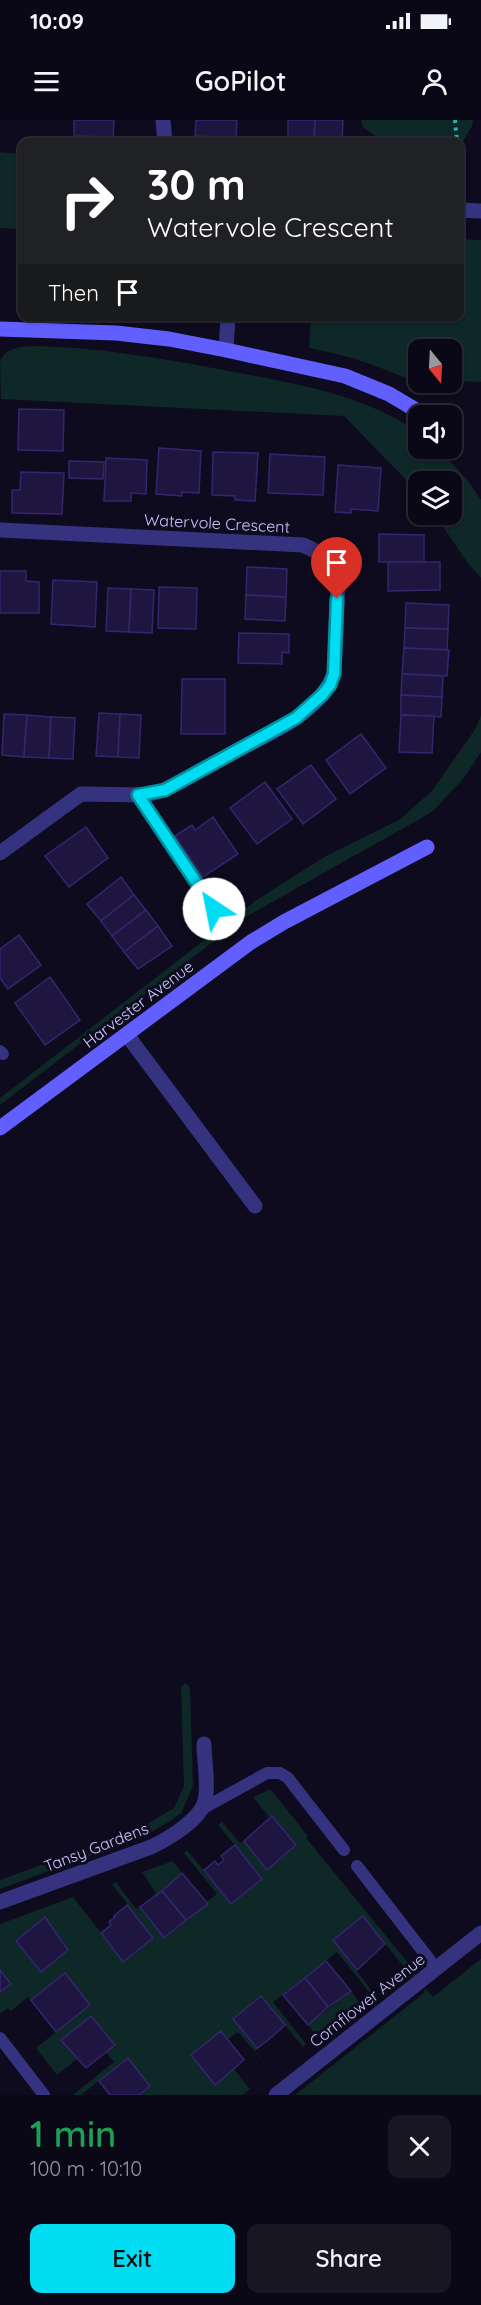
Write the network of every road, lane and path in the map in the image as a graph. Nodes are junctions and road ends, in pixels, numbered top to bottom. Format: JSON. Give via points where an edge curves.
{"nodes":[{"id":1,"x":163,"y":120,"type":"edge"},
{"id":2,"x":455,"y":120,"type":"edge"},
{"id":3,"x":165,"y":138,"type":"edge"},
{"id":4,"x":457,"y":138,"type":"edge"},
{"id":5,"x":464,"y":210,"type":"edge"},
{"id":6,"x":481,"y":211,"type":"edge"},
{"id":7,"x":228,"y":321,"type":"edge"},
{"id":8,"x":0,"y":329,"type":"edge"},
{"id":9,"x":226,"y":350,"type":"junction"},
{"id":10,"x":408,"y":405,"type":"edge"},
{"id":11,"x":0,"y":530,"type":"edge"},
{"id":12,"x":138,"y":795,"type":"junction"},
{"id":13,"x":427,"y":847,"type":"dead end"},
{"id":14,"x":0,"y":853,"type":"edge"},
{"id":15,"x":214,"y":909,"type":"dead end"},
{"id":16,"x":127,"y":1035,"type":"junction"},
{"id":17,"x":0,"y":1128,"type":"edge"},
{"id":18,"x":255,"y":1206,"type":"dead end"},
{"id":19,"x":204,"y":1744,"type":"dead end"},
{"id":20,"x":202,"y":1809,"type":"junction"},
{"id":21,"x":344,"y":1850,"type":"dead end"},
{"id":22,"x":357,"y":1866,"type":"dead end"},
{"id":23,"x":0,"y":1902,"type":"edge"},
{"id":24,"x":481,"y":1933,"type":"edge"},
{"id":25,"x":436,"y":1968,"type":"junction"},
{"id":26,"x":0,"y":2038,"type":"edge"},
{"id":27,"x":44,"y":2095,"type":"edge"},
{"id":28,"x":276,"y":2095,"type":"edge"}],
"edges":[{"from":1,"to":3,"type":"street"},
{"from":2,"to":4,"type":"path"},
{"from":5,"to":6,"type":"street"},
{"from":7,"to":9,"type":"street"},
{"from":8,"to":9,"type":"street","via":[[116,333]]},
{"from":9,"to":10,"type":"street","via":[[345,376]]},
{"from":11,"to":12,"type":"street","name":"Watervole Crescent","via":[[303,545],[328,560],[335,572],[338,582],[334,674],[322,695],[296,718],[226,757],[165,790]]},
{"from":12,"to":14,"type":"street","name":"Watervole Crescent","via":[[81,794]]},
{"from":12,"to":15,"type":"lane"},
{"from":13,"to":16,"type":"street","name":"Harvester Avenue","via":[[251,942]]},
{"from":16,"to":17,"type":"street","name":"Harvester Avenue"},
{"from":16,"to":18,"type":"street"},
{"from":19,"to":20,"type":"street","via":[[206,1794]]},
{"from":20,"to":21,"type":"lane","via":[[267,1773],[280,1773]]},
{"from":20,"to":23,"type":"street","name":"Tansy Gardens","via":[[164,1841]]},
{"from":22,"to":25,"type":"lane"},
{"from":24,"to":25,"type":"street","name":"Cornflower Avenue"},
{"from":25,"to":28,"type":"street","name":"Cornflower Avenue"},
{"from":26,"to":27,"type":"lane"}]}
